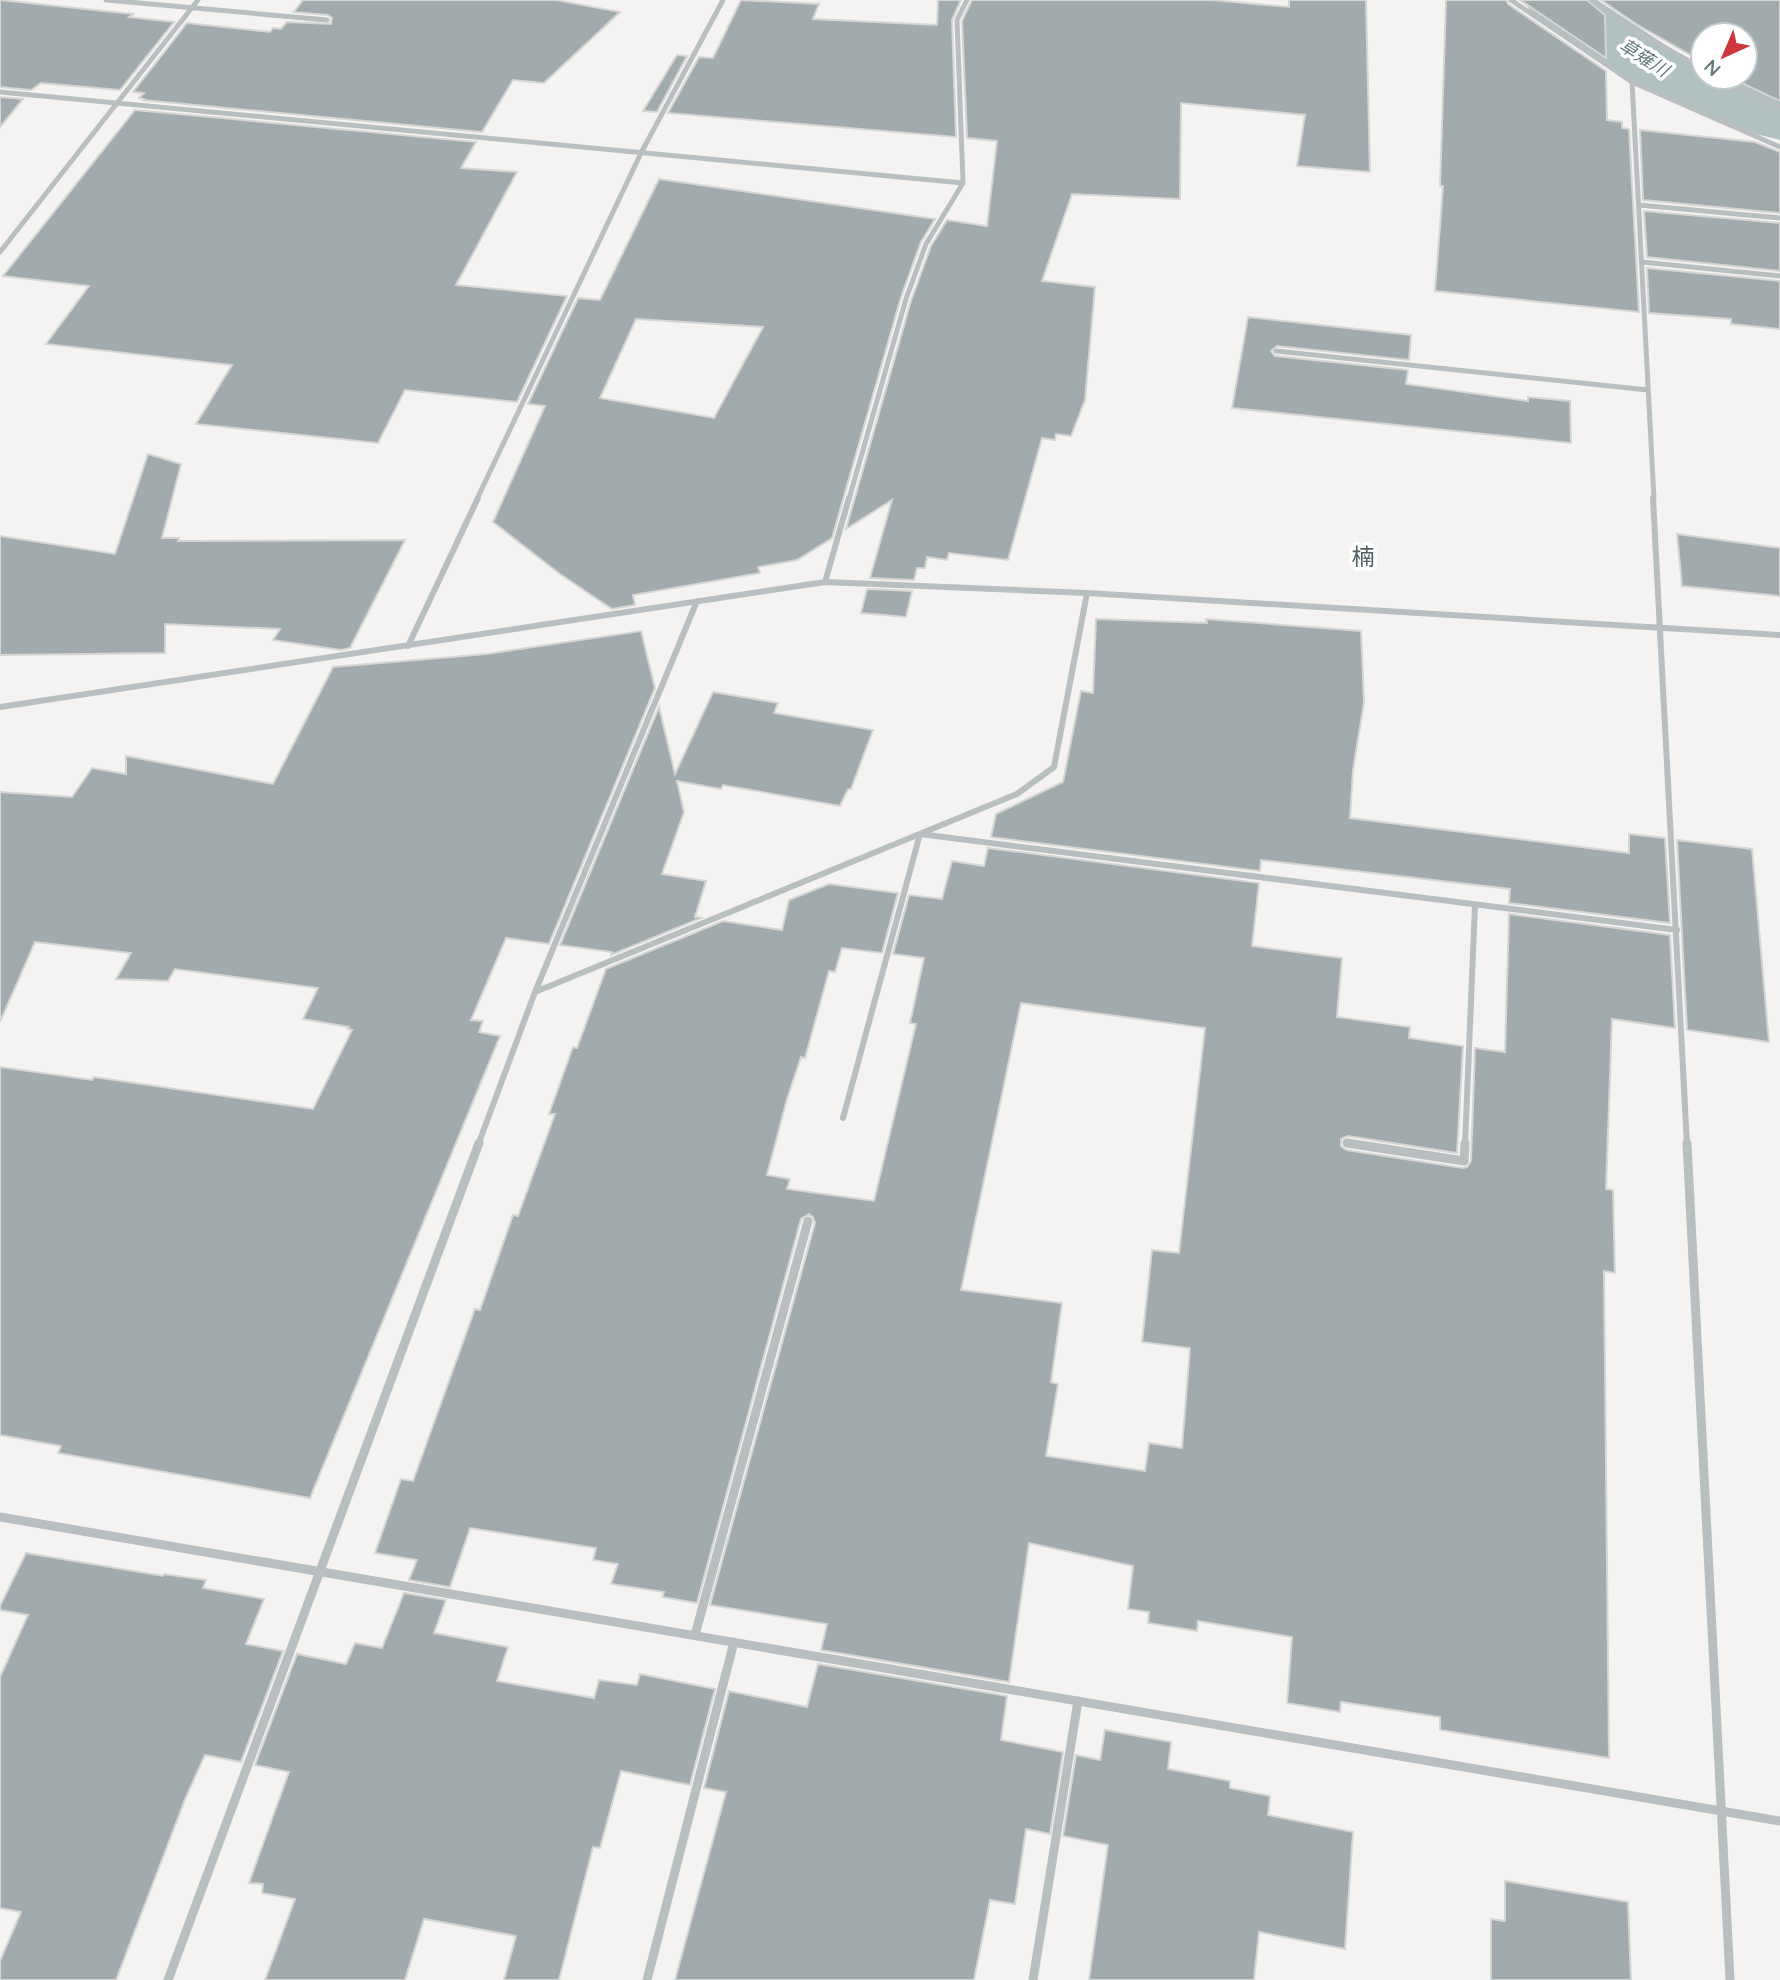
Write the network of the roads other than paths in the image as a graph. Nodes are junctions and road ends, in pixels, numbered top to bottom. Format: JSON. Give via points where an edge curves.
{"nodes":[{"id":1,"x":106,"y":0,"type":"edge"},
{"id":2,"x":198,"y":0,"type":"edge"},
{"id":3,"x":723,"y":0,"type":"edge"},
{"id":4,"x":967,"y":0,"type":"edge"},
{"id":5,"x":1511,"y":0,"type":"edge"},
{"id":6,"x":1592,"y":0,"type":"edge"},
{"id":7,"x":191,"y":9,"type":"junction"},
{"id":8,"x":327,"y":20,"type":"dead end"},
{"id":9,"x":1689,"y":61,"type":"edge"},
{"id":10,"x":1632,"y":82,"type":"junction"},
{"id":11,"x":1741,"y":91,"type":"edge"},
{"id":12,"x":0,"y":92,"type":"edge"},
{"id":13,"x":115,"y":103,"type":"junction"},
{"id":14,"x":1780,"y":107,"type":"edge"},
{"id":15,"x":1780,"y":147,"type":"edge"},
{"id":16,"x":641,"y":153,"type":"junction"},
{"id":17,"x":963,"y":183,"type":"junction"},
{"id":18,"x":1639,"y":205,"type":"junction"},
{"id":19,"x":1780,"y":218,"type":"edge"},
{"id":20,"x":0,"y":252,"type":"edge"},
{"id":21,"x":1642,"y":262,"type":"junction"},
{"id":22,"x":1780,"y":276,"type":"edge"},
{"id":23,"x":1276,"y":351,"type":"dead end"},
{"id":24,"x":1648,"y":390,"type":"junction"},
{"id":25,"x":825,"y":583,"type":"junction"},
{"id":26,"x":1087,"y":593,"type":"junction"},
{"id":27,"x":696,"y":601,"type":"junction"},
{"id":28,"x":1661,"y":627,"type":"junction"},
{"id":29,"x":1780,"y":635,"type":"edge"},
{"id":30,"x":408,"y":646,"type":"junction"},
{"id":31,"x":0,"y":707,"type":"edge"},
{"id":32,"x":920,"y":834,"type":"junction"},
{"id":33,"x":1475,"y":905,"type":"junction"},
{"id":34,"x":1677,"y":930,"type":"junction"},
{"id":35,"x":535,"y":992,"type":"junction"},
{"id":36,"x":843,"y":1118,"type":"dead end"},
{"id":37,"x":1346,"y":1143,"type":"dead end"},
{"id":38,"x":808,"y":1221,"type":"dead end"},
{"id":39,"x":0,"y":1517,"type":"edge"},
{"id":40,"x":321,"y":1572,"type":"junction"},
{"id":41,"x":695,"y":1635,"type":"junction"},
{"id":42,"x":734,"y":1642,"type":"junction"},
{"id":43,"x":1078,"y":1701,"type":"junction"},
{"id":44,"x":1723,"y":1811,"type":"junction"},
{"id":45,"x":1780,"y":1821,"type":"edge"},
{"id":46,"x":169,"y":1980,"type":"edge"},
{"id":47,"x":647,"y":1980,"type":"edge"},
{"id":48,"x":1033,"y":1980,"type":"edge"},
{"id":49,"x":1730,"y":1980,"type":"edge"}],
"edges":[{"from":1,"to":7,"type":"street"},
{"from":2,"to":7,"type":"street"},
{"from":3,"to":16,"type":"street"},
{"from":4,"to":17,"type":"street","via":[[957,20]]},
{"from":5,"to":10,"type":"street"},
{"from":6,"to":9,"type":"street"},
{"from":7,"to":8,"type":"street"},
{"from":7,"to":13,"type":"street"},
{"from":10,"to":15,"type":"street"},
{"from":10,"to":18,"type":"street"},
{"from":11,"to":14,"type":"street"},
{"from":12,"to":13,"type":"street"},
{"from":13,"to":16,"type":"street"},
{"from":13,"to":20,"type":"street"},
{"from":16,"to":17,"type":"street"},
{"from":16,"to":30,"type":"street"},
{"from":17,"to":25,"type":"street","via":[[926,244],[906,299]]},
{"from":18,"to":19,"type":"street"},
{"from":18,"to":21,"type":"street"},
{"from":21,"to":22,"type":"street"},
{"from":21,"to":24,"type":"street"},
{"from":23,"to":24,"type":"street"},
{"from":24,"to":28,"type":"street"},
{"from":25,"to":26,"type":"street"},
{"from":25,"to":27,"type":"street"},
{"from":26,"to":28,"type":"street"},
{"from":26,"to":32,"type":"street","via":[[1054,767],[1017,794]]},
{"from":27,"to":30,"type":"street"},
{"from":27,"to":35,"type":"street"},
{"from":28,"to":29,"type":"street"},
{"from":28,"to":34,"type":"street"},
{"from":30,"to":31,"type":"street"},
{"from":32,"to":33,"type":"street"},
{"from":32,"to":35,"type":"street"},
{"from":32,"to":36,"type":"street"},
{"from":33,"to":34,"type":"street"},
{"from":33,"to":37,"type":"street","via":[[1464,1161]]},
{"from":34,"to":44,"type":"street"},
{"from":35,"to":40,"type":"street"},
{"from":38,"to":41,"type":"street"},
{"from":39,"to":40,"type":"street"},
{"from":40,"to":41,"type":"street"},
{"from":40,"to":46,"type":"street"},
{"from":41,"to":42,"type":"street"},
{"from":42,"to":43,"type":"street"},
{"from":42,"to":47,"type":"street"},
{"from":43,"to":44,"type":"street"},
{"from":43,"to":48,"type":"street"},
{"from":44,"to":45,"type":"street"},
{"from":44,"to":49,"type":"street"}]}
